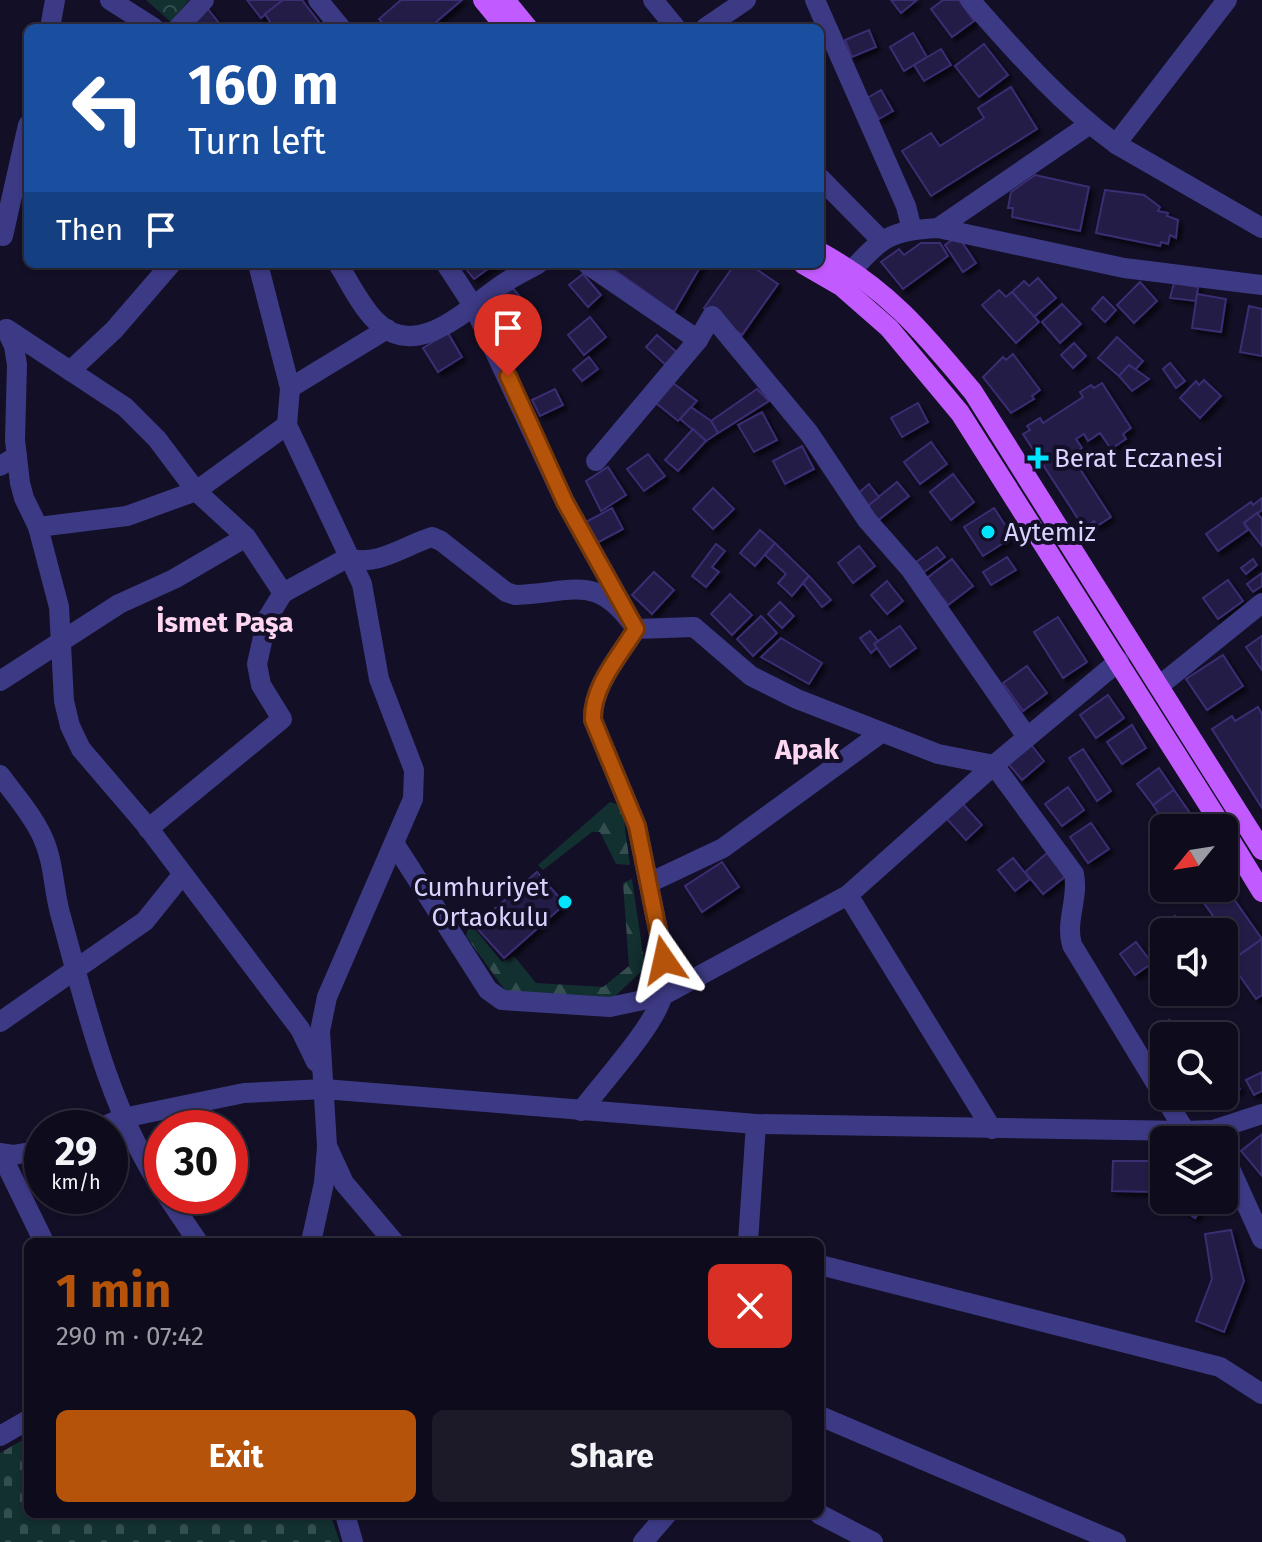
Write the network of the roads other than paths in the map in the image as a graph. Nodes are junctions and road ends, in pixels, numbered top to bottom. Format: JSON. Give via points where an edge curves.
{"nodes":[{"id":1,"x":55,"y":0,"type":"edge"},
{"id":2,"x":110,"y":0,"type":"edge"},
{"id":3,"x":204,"y":0,"type":"edge"},
{"id":4,"x":318,"y":0,"type":"edge"},
{"id":5,"x":483,"y":0,"type":"edge"},
{"id":6,"x":505,"y":0,"type":"edge"},
{"id":7,"x":653,"y":0,"type":"edge"},
{"id":8,"x":746,"y":0,"type":"edge"},
{"id":9,"x":815,"y":0,"type":"edge"},
{"id":10,"x":970,"y":0,"type":"edge"},
{"id":11,"x":1227,"y":0,"type":"edge"},
{"id":12,"x":51,"y":24,"type":"edge"},
{"id":13,"x":148,"y":24,"type":"edge"},
{"id":14,"x":182,"y":24,"type":"edge"},
{"id":15,"x":338,"y":24,"type":"edge"},
{"id":16,"x":503,"y":24,"type":"edge"},
{"id":17,"x":525,"y":24,"type":"edge"},
{"id":18,"x":673,"y":24,"type":"edge"},
{"id":19,"x":711,"y":24,"type":"edge"},
{"id":20,"x":1090,"y":124,"type":"junction"},
{"id":21,"x":24,"y":142,"type":"edge"},
{"id":22,"x":1116,"y":144,"type":"junction"},
{"id":23,"x":824,"y":182,"type":"edge"},
{"id":24,"x":24,"y":207,"type":"edge"},
{"id":25,"x":938,"y":228,"type":"junction"},
{"id":26,"x":1262,"y":228,"type":"edge"},
{"id":27,"x":912,"y":230,"type":"junction"},
{"id":28,"x":1,"y":240,"type":"edge"},
{"id":29,"x":881,"y":240,"type":"junction"},
{"id":30,"x":824,"y":254,"type":"edge"},
{"id":31,"x":168,"y":268,"type":"edge"},
{"id":32,"x":259,"y":268,"type":"edge"},
{"id":33,"x":341,"y":268,"type":"edge"},
{"id":34,"x":449,"y":268,"type":"edge"},
{"id":35,"x":531,"y":268,"type":"edge"},
{"id":36,"x":593,"y":268,"type":"edge"},
{"id":37,"x":810,"y":268,"type":"edge"},
{"id":38,"x":852,"y":270,"type":"junction"},
{"id":39,"x":1262,"y":285,"type":"edge"},
{"id":40,"x":474,"y":307,"type":"junction"},
{"id":41,"x":3,"y":327,"type":"edge"},
{"id":42,"x":387,"y":329,"type":"junction"},
{"id":43,"x":698,"y":340,"type":"junction"},
{"id":44,"x":70,"y":371,"type":"junction"},
{"id":45,"x":290,"y":388,"type":"junction"},
{"id":46,"x":287,"y":425,"type":"junction"},
{"id":47,"x":8,"y":461,"type":"edge"},
{"id":48,"x":596,"y":461,"type":"dead end"},
{"id":49,"x":196,"y":491,"type":"junction"},
{"id":50,"x":38,"y":527,"type":"junction"},
{"id":51,"x":246,"y":537,"type":"junction"},
{"id":52,"x":347,"y":558,"type":"junction"},
{"id":53,"x":283,"y":593,"type":"junction"},
{"id":54,"x":1262,"y":603,"type":"edge"},
{"id":55,"x":636,"y":629,"type":"junction"},
{"id":56,"x":63,"y":640,"type":"junction"},
{"id":57,"x":1127,"y":655,"type":"junction"},
{"id":58,"x":0,"y":681,"type":"edge"},
{"id":59,"x":1151,"y":692,"type":"junction"},
{"id":60,"x":881,"y":733,"type":"junction"},
{"id":61,"x":1027,"y":737,"type":"junction"},
{"id":62,"x":994,"y":765,"type":"junction"},
{"id":63,"x":0,"y":775,"type":"edge"},
{"id":64,"x":1215,"y":814,"type":"edge"},
{"id":65,"x":148,"y":829,"type":"junction"},
{"id":66,"x":394,"y":843,"type":"junction"},
{"id":67,"x":1262,"y":849,"type":"edge"},
{"id":68,"x":1238,"y":853,"type":"edge"},
{"id":69,"x":182,"y":875,"type":"junction"},
{"id":70,"x":649,"y":883,"type":"junction"},
{"id":71,"x":1262,"y":892,"type":"edge"},
{"id":72,"x":848,"y":895,"type":"junction"},
{"id":73,"x":76,"y":971,"type":"junction"},
{"id":74,"x":662,"y":996,"type":"junction"},
{"id":75,"x":0,"y":1022,"type":"edge"},
{"id":76,"x":324,"y":1089,"type":"junction"},
{"id":77,"x":120,"y":1110,"type":"edge"},
{"id":78,"x":581,"y":1111,"type":"junction"},
{"id":79,"x":1262,"y":1114,"type":"edge"},
{"id":80,"x":128,"y":1117,"type":"edge"},
{"id":81,"x":756,"y":1124,"type":"junction"},
{"id":82,"x":1182,"y":1126,"type":"edge"},
{"id":83,"x":1235,"y":1126,"type":"edge"},
{"id":84,"x":128,"y":1127,"type":"edge"},
{"id":85,"x":992,"y":1129,"type":"junction"},
{"id":86,"x":1150,"y":1131,"type":"edge"},
{"id":87,"x":327,"y":1146,"type":"junction"},
{"id":88,"x":0,"y":1153,"type":"edge"},
{"id":89,"x":24,"y":1153,"type":"edge"},
{"id":90,"x":144,"y":1156,"type":"edge"},
{"id":91,"x":1238,"y":1186,"type":"edge"},
{"id":92,"x":179,"y":1214,"type":"edge"},
{"id":93,"x":42,"y":1238,"type":"edge"},
{"id":94,"x":195,"y":1238,"type":"edge"},
{"id":95,"x":312,"y":1238,"type":"edge"},
{"id":96,"x":391,"y":1238,"type":"edge"},
{"id":97,"x":748,"y":1238,"type":"edge"},
{"id":98,"x":1262,"y":1239,"type":"edge"},
{"id":99,"x":824,"y":1266,"type":"edge"},
{"id":100,"x":1260,"y":1390,"type":"edge"},
{"id":101,"x":824,"y":1418,"type":"edge"},
{"id":102,"x":24,"y":1422,"type":"edge"},
{"id":103,"x":0,"y":1436,"type":"edge"},
{"id":104,"x":824,"y":1517,"type":"edge"},
{"id":105,"x":346,"y":1518,"type":"edge"},
{"id":106,"x":664,"y":1518,"type":"edge"},
{"id":107,"x":353,"y":1542,"type":"edge"},
{"id":108,"x":643,"y":1542,"type":"edge"},
{"id":109,"x":873,"y":1542,"type":"edge"},
{"id":110,"x":1116,"y":1542,"type":"edge"}],
"edges":[{"from":1,"to":12,"type":"street"},
{"from":2,"to":13,"type":"street"},
{"from":3,"to":14,"type":"street"},
{"from":4,"to":15,"type":"street"},
{"from":5,"to":16,"type":"main road"},
{"from":6,"to":17,"type":"main road"},
{"from":7,"to":18,"type":"street"},
{"from":8,"to":19,"type":"street"},
{"from":9,"to":27,"type":"street"},
{"from":10,"to":20,"type":"street"},
{"from":11,"to":22,"type":"street"},
{"from":20,"to":22,"type":"street"},
{"from":20,"to":25,"type":"street"},
{"from":21,"to":28,"type":"street"},
{"from":22,"to":26,"type":"street"},
{"from":23,"to":29,"type":"street"},
{"from":24,"to":28,"type":"street"},
{"from":25,"to":27,"type":"street"},
{"from":25,"to":39,"type":"street","via":[[1124,268]]},
{"from":27,"to":29,"type":"street"},
{"from":29,"to":38,"type":"street"},
{"from":30,"to":38,"type":"main road"},
{"from":31,"to":44,"type":"street"},
{"from":32,"to":45,"type":"street"},
{"from":33,"to":42,"type":"street"},
{"from":34,"to":40,"type":"street"},
{"from":35,"to":40,"type":"street"},
{"from":36,"to":43,"type":"street"},
{"from":37,"to":57,"type":"main road","via":[[841,286],[889,328],[960,413]]},
{"from":38,"to":57,"type":"main road","via":[[921,329],[973,392]]},
{"from":40,"to":42,"type":"street","via":[[424,334],[406,336]]},
{"from":40,"to":55,"type":"street","via":[[565,502]]},
{"from":41,"to":44,"type":"street"},
{"from":41,"to":47,"type":"street","via":[[17,365]]},
{"from":42,"to":45,"type":"street"},
{"from":43,"to":48,"type":"street"},
{"from":43,"to":61,"type":"street","via":[[712,316],[809,433]]},
{"from":44,"to":49,"type":"street","via":[[139,420]]},
{"from":45,"to":46,"type":"street"},
{"from":46,"to":49,"type":"street"},
{"from":46,"to":52,"type":"street"},
{"from":47,"to":50,"type":"street"},
{"from":49,"to":50,"type":"street","via":[[127,516]]},
{"from":49,"to":51,"type":"street"},
{"from":50,"to":56,"type":"street"},
{"from":51,"to":53,"type":"street"},
{"from":51,"to":56,"type":"street"},
{"from":52,"to":53,"type":"street"},
{"from":52,"to":55,"type":"street","via":[[379,559],[432,537],[506,592],[597,591],[622,609]]},
{"from":52,"to":66,"type":"street","via":[[362,584],[385,699],[414,770],[413,799]]},
{"from":53,"to":65,"type":"street","via":[[267,619],[257,664],[261,685],[282,719]]},
{"from":54,"to":59,"type":"street"},
{"from":55,"to":60,"type":"street","via":[[694,627],[751,676]]},
{"from":55,"to":70,"type":"street","via":[[597,692],[593,720],[637,826]]},
{"from":56,"to":58,"type":"street"},
{"from":56,"to":65,"type":"street","via":[[70,726],[81,749]]},
{"from":57,"to":59,"type":"main road"},
{"from":57,"to":61,"type":"street"},
{"from":59,"to":64,"type":"main road"},
{"from":59,"to":67,"type":"main road"},
{"from":60,"to":62,"type":"street","via":[[938,754]]},
{"from":60,"to":70,"type":"street","via":[[723,848]]},
{"from":61,"to":62,"type":"street"},
{"from":62,"to":72,"type":"street"},
{"from":62,"to":82,"type":"street","via":[[1074,874],[1072,945]]},
{"from":63,"to":73,"type":"street","via":[[45,842]]},
{"from":65,"to":69,"type":"street"},
{"from":66,"to":74,"type":"street","via":[[488,990],[502,1000],[610,1007]]},
{"from":66,"to":76,"type":"street","via":[[323,1007]]},
{"from":68,"to":71,"type":"main road"},
{"from":69,"to":73,"type":"street","via":[[145,921]]},
{"from":69,"to":76,"type":"street","via":[[300,1029]]},
{"from":70,"to":74,"type":"street","via":[[664,960]]},
{"from":72,"to":74,"type":"street"},
{"from":72,"to":85,"type":"street"},
{"from":73,"to":75,"type":"street"},
{"from":73,"to":77,"type":"street"},
{"from":74,"to":78,"type":"street","via":[[650,1021]]},
{"from":76,"to":78,"type":"street"},
{"from":76,"to":80,"type":"street","via":[[244,1093]]},
{"from":76,"to":87,"type":"street"},
{"from":78,"to":81,"type":"street"},
{"from":79,"to":83,"type":"street"},
{"from":81,"to":85,"type":"street"},
{"from":81,"to":97,"type":"street"},
{"from":84,"to":90,"type":"street"},
{"from":85,"to":86,"type":"street"},
{"from":87,"to":95,"type":"street"},
{"from":87,"to":96,"type":"street","via":[[344,1183]]},
{"from":88,"to":89,"type":"street"},
{"from":88,"to":93,"type":"street"},
{"from":91,"to":98,"type":"street"},
{"from":92,"to":94,"type":"street"},
{"from":99,"to":100,"type":"street","via":[[1220,1367]]},
{"from":101,"to":110,"type":"street"},
{"from":102,"to":103,"type":"street"},
{"from":104,"to":109,"type":"street"},
{"from":105,"to":107,"type":"street"},
{"from":106,"to":108,"type":"street"}]}
